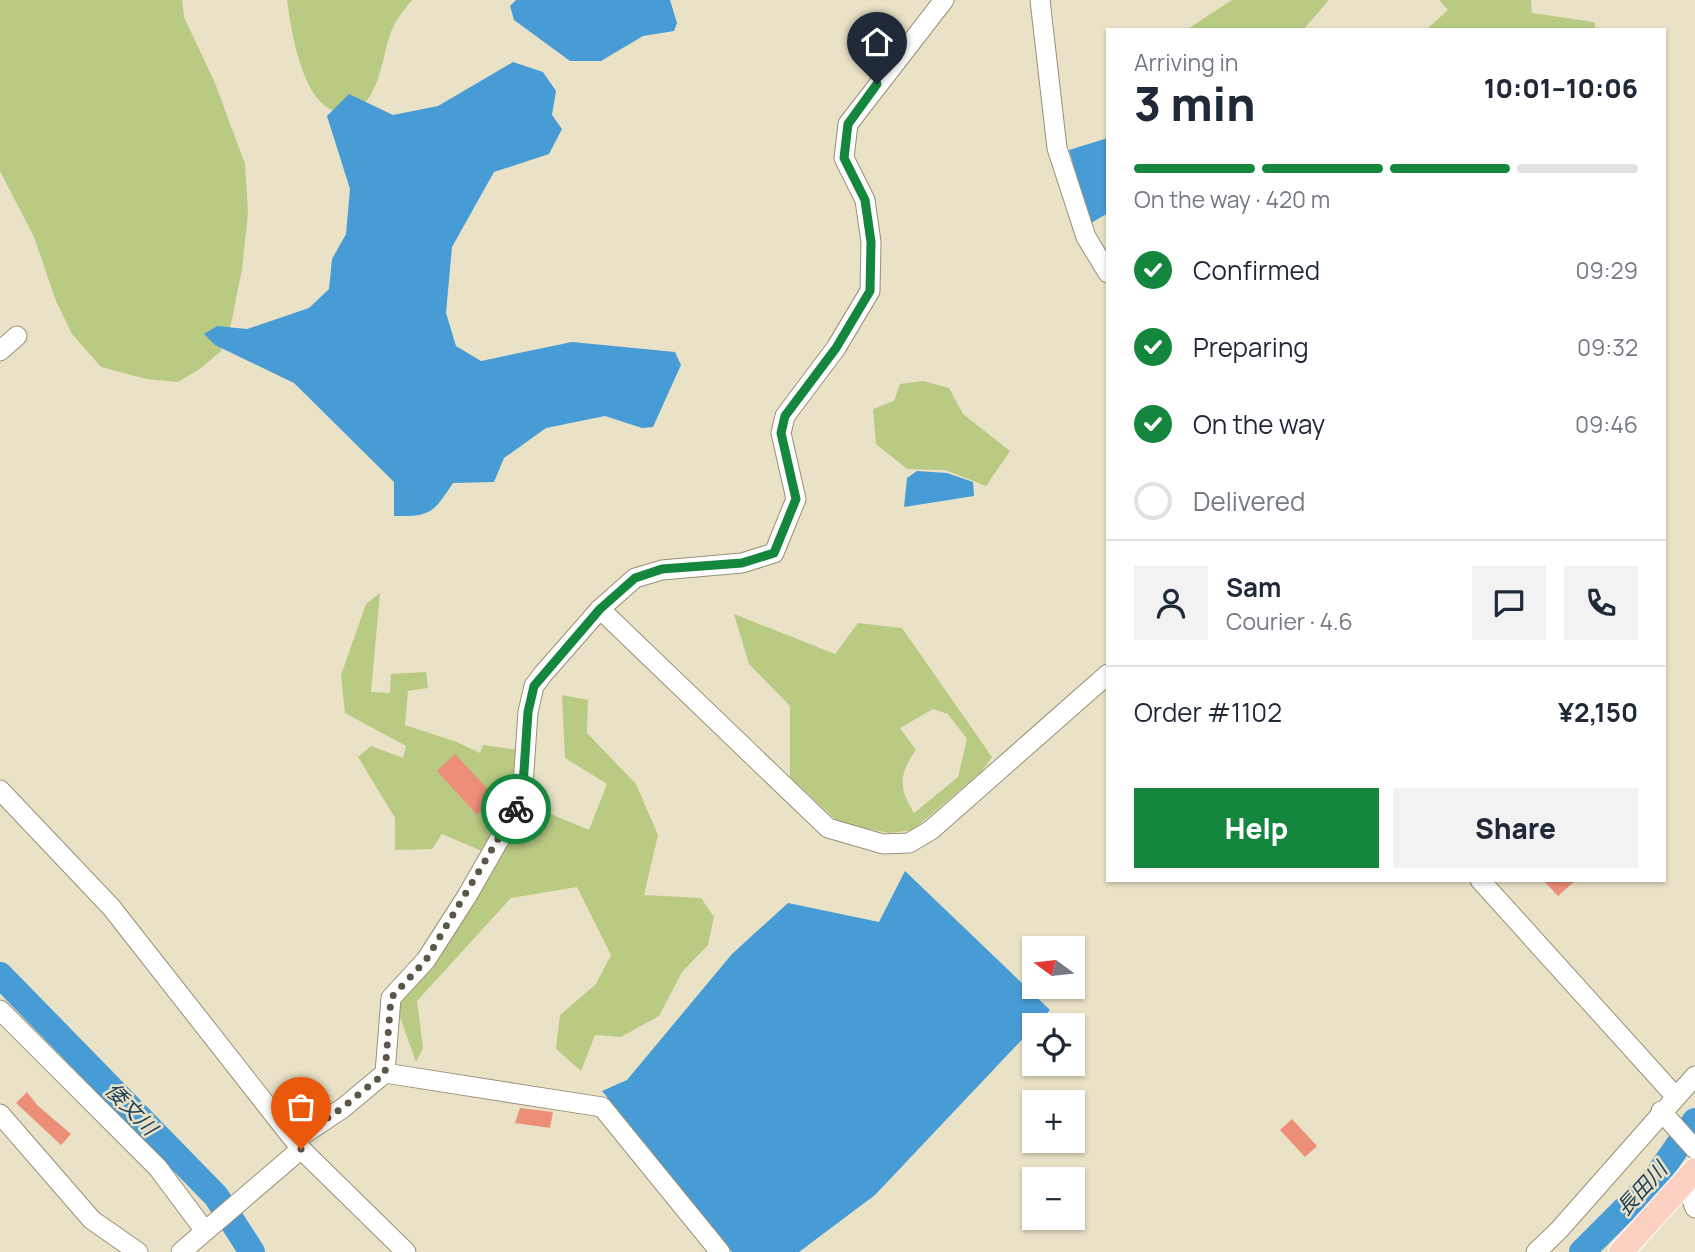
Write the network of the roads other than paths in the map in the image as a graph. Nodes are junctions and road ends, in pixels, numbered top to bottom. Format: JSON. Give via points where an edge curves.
{"nodes":[{"id":1,"x":944,"y":0,"type":"edge"},
{"id":2,"x":1041,"y":0,"type":"edge"},
{"id":3,"x":1106,"y":270,"type":"edge"},
{"id":4,"x":17,"y":336,"type":"dead end"},
{"id":5,"x":0,"y":351,"type":"edge"},
{"id":6,"x":600,"y":609,"type":"junction"},
{"id":7,"x":1106,"y":676,"type":"edge"},
{"id":8,"x":0,"y":790,"type":"edge"},
{"id":9,"x":1482,"y":882,"type":"edge"},
{"id":10,"x":0,"y":1010,"type":"edge"},
{"id":11,"x":385,"y":1073,"type":"junction"},
{"id":12,"x":1695,"y":1076,"type":"edge"},
{"id":13,"x":1676,"y":1097,"type":"junction"},
{"id":14,"x":1661,"y":1111,"type":"junction"},
{"id":15,"x":0,"y":1114,"type":"edge"},
{"id":16,"x":298,"y":1144,"type":"junction"},
{"id":17,"x":1695,"y":1149,"type":"edge"},
{"id":18,"x":1688,"y":1178,"type":"edge"},
{"id":19,"x":1695,"y":1208,"type":"edge"},
{"id":20,"x":207,"y":1229,"type":"junction"},
{"id":21,"x":138,"y":1252,"type":"edge"},
{"id":22,"x":181,"y":1252,"type":"edge"},
{"id":23,"x":405,"y":1252,"type":"edge"},
{"id":24,"x":720,"y":1252,"type":"edge"},
{"id":25,"x":1536,"y":1252,"type":"edge"},
{"id":26,"x":1621,"y":1252,"type":"edge"}],
"edges":[{"from":1,"to":6,"type":"street","via":[[848,124],[844,158],[865,200],[871,242],[870,291],[836,348],[785,416],[781,433],[796,499],[774,553],[742,563],[662,569],[635,578]]},
{"from":2,"to":3,"type":"street","via":[[1057,148],[1086,237]]},
{"from":4,"to":5,"type":"street"},
{"from":6,"to":7,"type":"street","via":[[828,828],[883,844],[909,843],[931,830]]},
{"from":6,"to":11,"type":"street","via":[[534,686],[522,800],[426,960],[391,998]]},
{"from":8,"to":16,"type":"street","via":[[111,907]]},
{"from":9,"to":13,"type":"street"},
{"from":10,"to":20,"type":"street","via":[[158,1168]]},
{"from":11,"to":16,"type":"street"},
{"from":11,"to":24,"type":"street","via":[[602,1107]]},
{"from":12,"to":13,"type":"street"},
{"from":13,"to":14,"type":"street"},
{"from":14,"to":17,"type":"street"},
{"from":14,"to":25,"type":"street"},
{"from":15,"to":21,"type":"street","via":[[92,1220]]},
{"from":16,"to":20,"type":"street"},
{"from":16,"to":23,"type":"street"},
{"from":18,"to":19,"type":"street"},
{"from":18,"to":26,"type":"main road"},
{"from":20,"to":22,"type":"street"}]}
